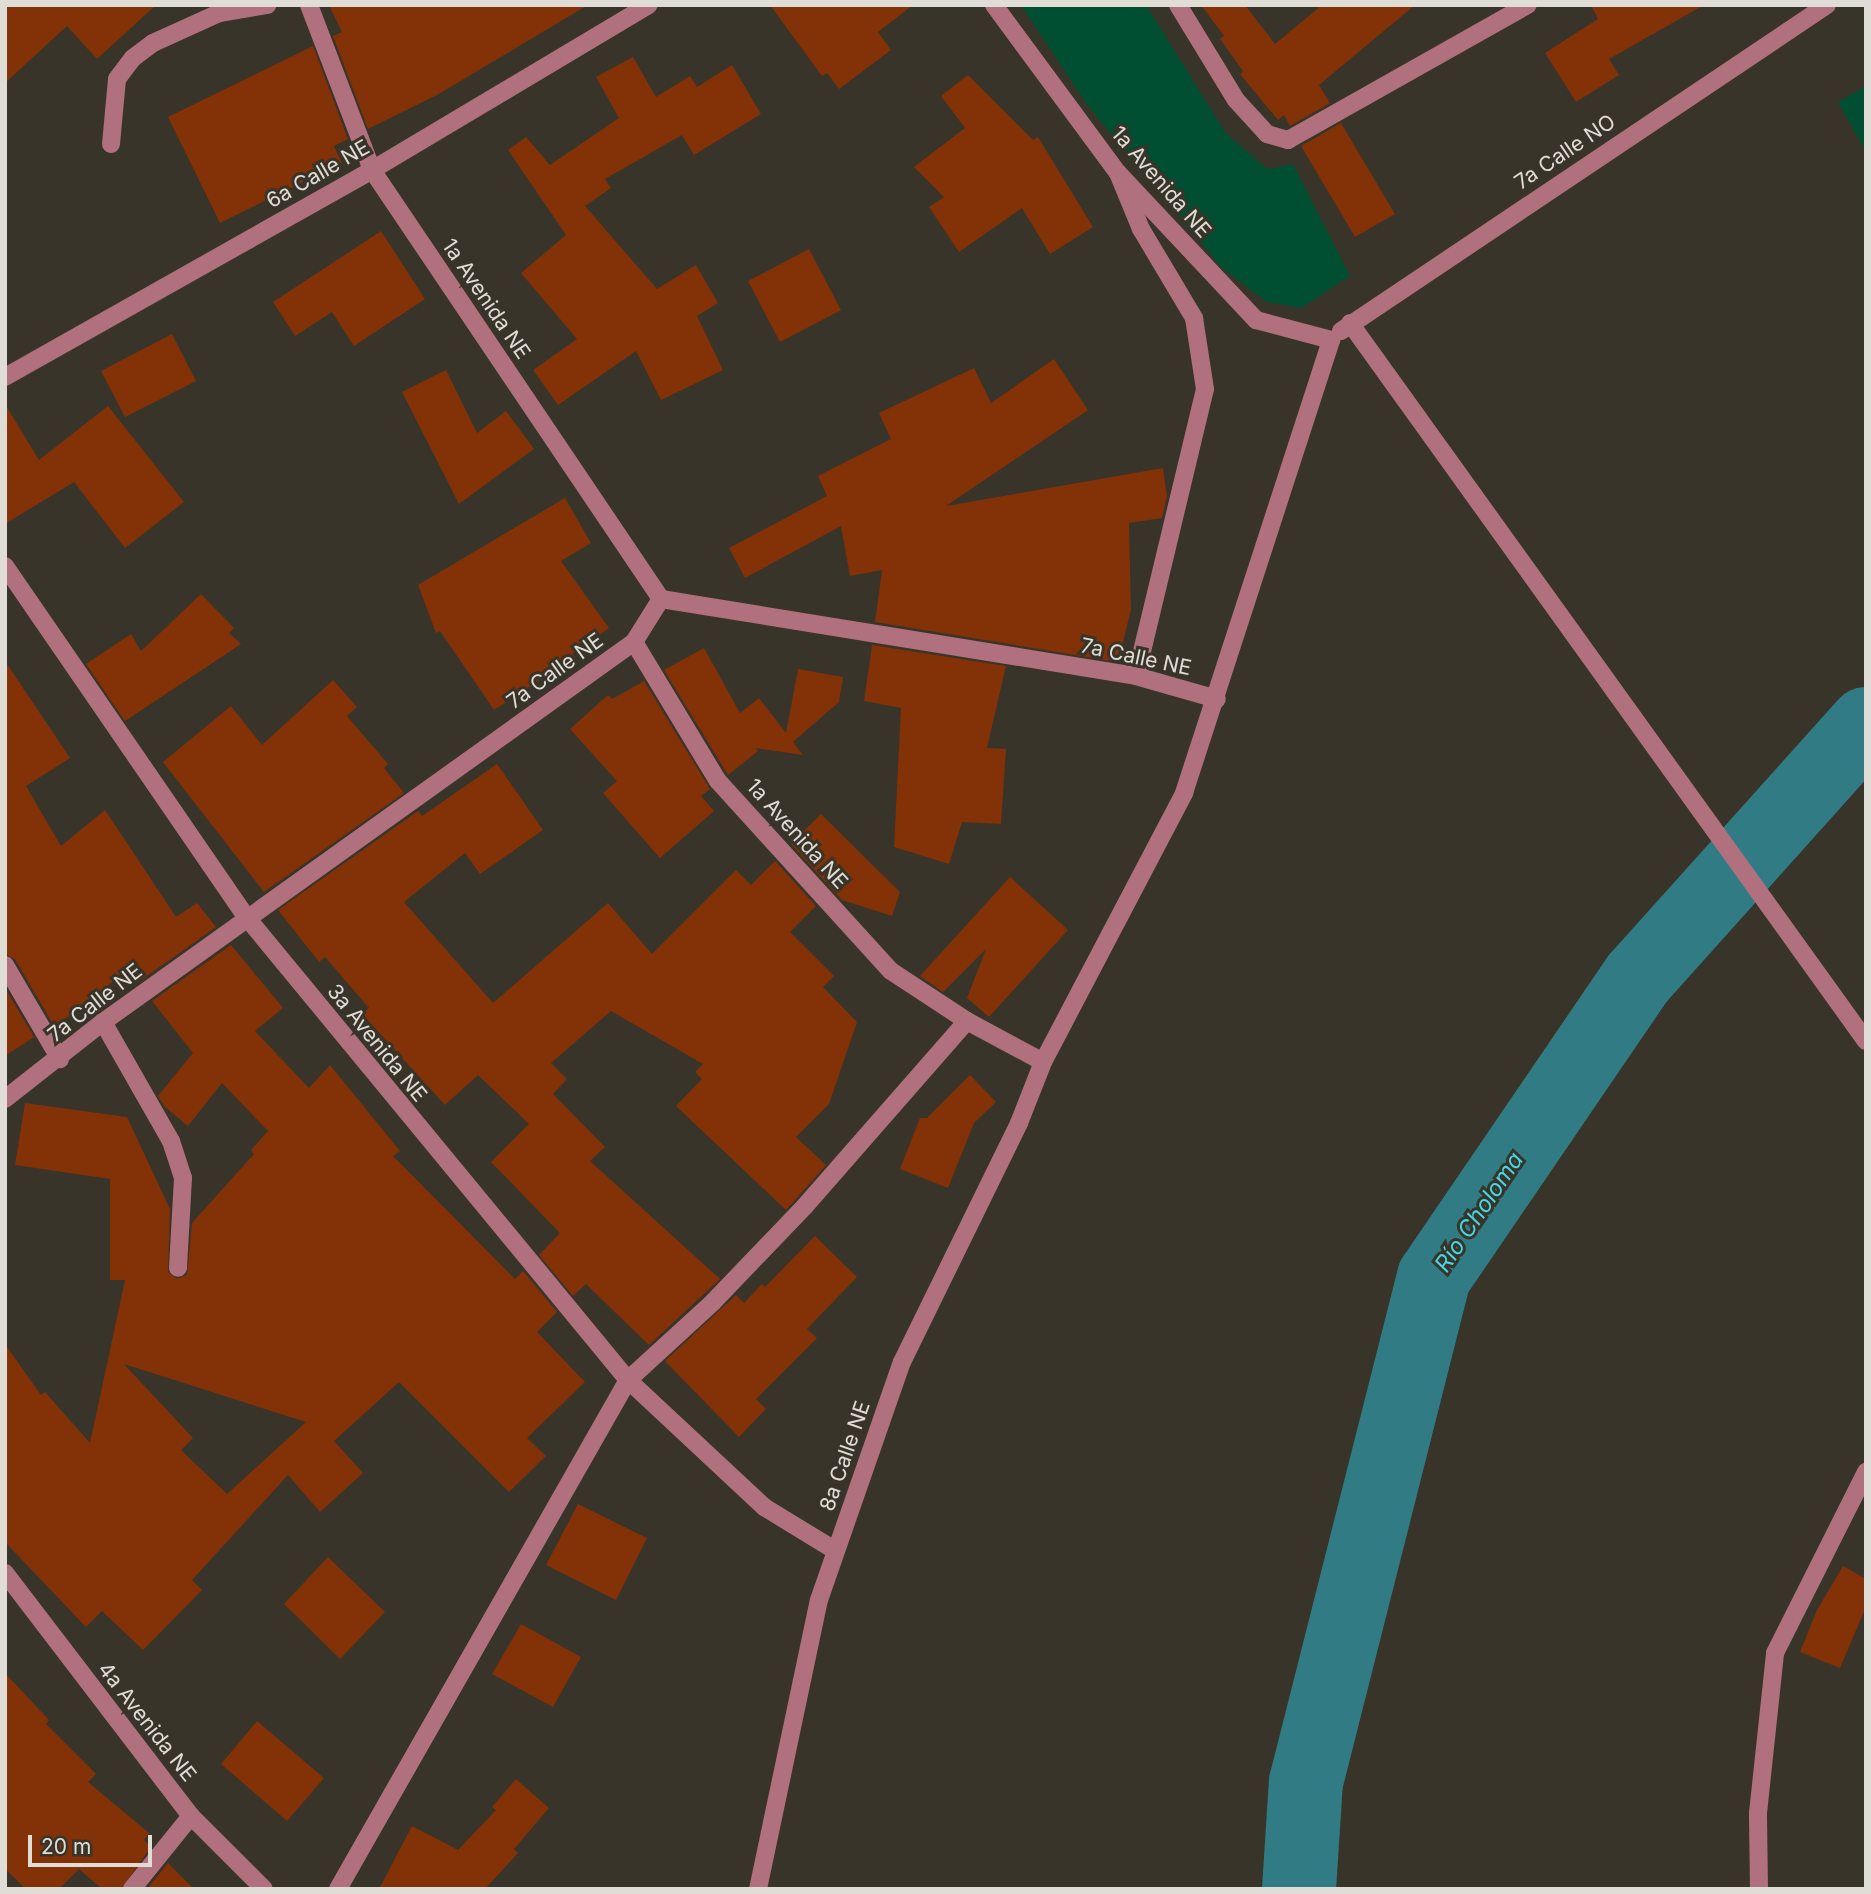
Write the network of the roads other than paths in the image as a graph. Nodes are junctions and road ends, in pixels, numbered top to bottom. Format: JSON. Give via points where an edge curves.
{"nodes":[{"id":1,"x":267,"y":5,"type":"edge"},
{"id":2,"x":309,"y":5,"type":"edge"},
{"id":3,"x":649,"y":5,"type":"edge"},
{"id":4,"x":994,"y":5,"type":"edge"},
{"id":5,"x":1178,"y":5,"type":"edge"},
{"id":6,"x":1528,"y":5,"type":"edge"},
{"id":7,"x":1828,"y":5,"type":"edge"},
{"id":8,"x":1504,"y":11,"type":"edge"},
{"id":9,"x":111,"y":144,"type":"dead end"},
{"id":10,"x":372,"y":170,"type":"junction"},
{"id":11,"x":1118,"y":173,"type":"junction"},
{"id":12,"x":1350,"y":323,"type":"junction"},
{"id":13,"x":1331,"y":340,"type":"junction"},
{"id":14,"x":5,"y":377,"type":"edge"},
{"id":15,"x":5,"y":566,"type":"edge"},
{"id":16,"x":661,"y":599,"type":"junction"},
{"id":17,"x":634,"y":642,"type":"junction"},
{"id":18,"x":1136,"y":676,"type":"junction"},
{"id":19,"x":1217,"y":699,"type":"junction"},
{"id":20,"x":248,"y":919,"type":"junction"},
{"id":21,"x":5,"y":965,"type":"edge"},
{"id":22,"x":967,"y":1021,"type":"junction"},
{"id":23,"x":103,"y":1022,"type":"junction"},
{"id":24,"x":1866,"y":1041,"type":"edge"},
{"id":25,"x":61,"y":1059,"type":"junction"},
{"id":26,"x":1043,"y":1062,"type":"junction"},
{"id":27,"x":5,"y":1099,"type":"edge"},
{"id":28,"x":178,"y":1268,"type":"dead end"},
{"id":29,"x":628,"y":1380,"type":"junction"},
{"id":30,"x":1866,"y":1472,"type":"edge"},
{"id":31,"x":836,"y":1551,"type":"junction"},
{"id":32,"x":5,"y":1573,"type":"edge"},
{"id":33,"x":191,"y":1816,"type":"junction"},
{"id":34,"x":132,"y":1889,"type":"edge"},
{"id":35,"x":264,"y":1889,"type":"edge"},
{"id":36,"x":338,"y":1889,"type":"edge"},
{"id":37,"x":758,"y":1889,"type":"edge"},
{"id":38,"x":1759,"y":1889,"type":"edge"}],
"edges":[{"from":1,"to":9,"type":"street","via":[[219,13],[153,43],[132,58],[117,79]]},
{"from":2,"to":10,"type":"street","name":"1a Avenida NE"},
{"from":3,"to":10,"type":"street","name":"6a Calle NE"},
{"from":4,"to":11,"type":"street","name":"1a Avenida NE"},
{"from":5,"to":8,"type":"street","via":[[1236,100],[1267,134],[1288,140]]},
{"from":6,"to":8,"type":"street"},
{"from":7,"to":12,"type":"street","name":"7a Calle NO"},
{"from":10,"to":14,"type":"street","name":"6a Calle NE"},
{"from":10,"to":16,"type":"street","name":"1a Avenida NE"},
{"from":11,"to":13,"type":"street","name":"1a Avenida NE","via":[[1256,320]]},
{"from":11,"to":18,"type":"street","via":[[1141,229],[1194,318],[1205,388]]},
{"from":12,"to":13,"type":"street","name":"7a Calle NO"},
{"from":12,"to":24,"type":"street"},
{"from":13,"to":19,"type":"street"},
{"from":15,"to":20,"type":"street","name":"3a Avenida NE"},
{"from":16,"to":17,"type":"street","name":"7a Calle NE"},
{"from":16,"to":18,"type":"street","name":"7a Calle NE"},
{"from":17,"to":20,"type":"street","name":"7a Calle NE"},
{"from":17,"to":22,"type":"street","name":"1a Avenida NE","via":[[718,781],[891,971]]},
{"from":18,"to":19,"type":"street","name":"7a Calle NE"},
{"from":19,"to":26,"type":"street","via":[[1185,793]]},
{"from":20,"to":23,"type":"street","name":"7a Calle NE"},
{"from":20,"to":29,"type":"street","name":"3a Avenida NE"},
{"from":21,"to":25,"type":"street"},
{"from":22,"to":26,"type":"street","name":"1a Avenida NE"},
{"from":22,"to":29,"type":"street","via":[[805,1206],[713,1302]]},
{"from":23,"to":25,"type":"street","name":"7a Calle NE"},
{"from":23,"to":28,"type":"street","via":[[171,1141],[183,1178]]},
{"from":25,"to":27,"type":"street","name":"7a Calle NE"},
{"from":26,"to":31,"type":"street","name":"8a Calle NE","via":[[1019,1123],[902,1362]]},
{"from":29,"to":31,"type":"street","name":"3a Avenida NE","via":[[764,1507]]},
{"from":29,"to":36,"type":"street"},
{"from":30,"to":38,"type":"street","via":[[1775,1653],[1758,1814]]},
{"from":31,"to":37,"type":"street","name":"8a Calle NE","via":[[819,1600]]},
{"from":32,"to":33,"type":"street","name":"4a Avenida NE"},
{"from":33,"to":34,"type":"street"},
{"from":33,"to":35,"type":"street","name":"4a Avenida NE"}]}
